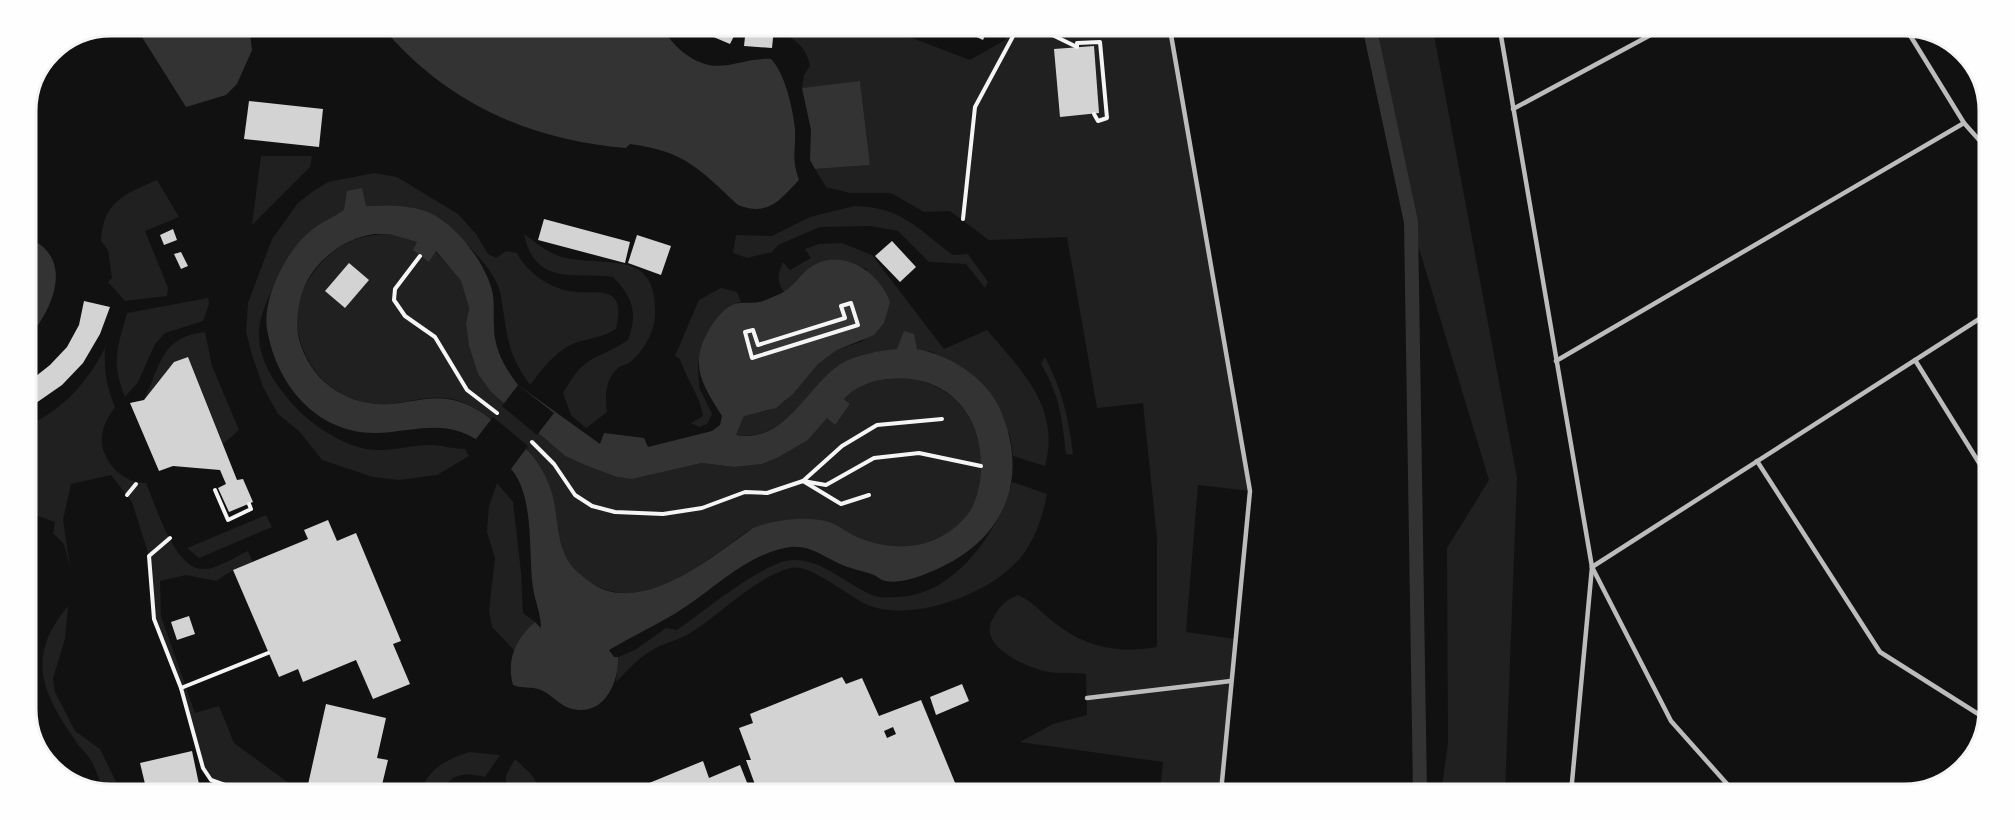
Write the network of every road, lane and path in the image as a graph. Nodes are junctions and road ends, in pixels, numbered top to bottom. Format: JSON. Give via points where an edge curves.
{"nodes":[{"id":1,"x":1013,"y":36,"type":"edge"},
{"id":2,"x":1054,"y":36,"type":"edge"},
{"id":3,"x":1171,"y":36,"type":"edge"},
{"id":4,"x":1501,"y":36,"type":"edge"},
{"id":5,"x":1649,"y":36,"type":"edge"},
{"id":6,"x":1911,"y":37,"type":"edge"},
{"id":7,"x":1513,"y":109,"type":"junction"},
{"id":8,"x":1094,"y":114,"type":"dead end"},
{"id":9,"x":1964,"y":123,"type":"junction"},
{"id":10,"x":1979,"y":140,"type":"edge"},
{"id":11,"x":963,"y":219,"type":"dead end"},
{"id":12,"x":420,"y":256,"type":"dead end"},
{"id":13,"x":1979,"y":319,"type":"edge"},
{"id":14,"x":753,"y":330,"type":"joint"},
{"id":15,"x":1916,"y":360,"type":"junction"},
{"id":16,"x":1556,"y":361,"type":"junction"},
{"id":17,"x":497,"y":412,"type":"dead end"},
{"id":18,"x":942,"y":419,"type":"dead end"},
{"id":19,"x":532,"y":442,"type":"dead end"},
{"id":20,"x":1757,"y":461,"type":"junction"},
{"id":21,"x":1979,"y":463,"type":"edge"},
{"id":22,"x":981,"y":466,"type":"dead end"},
{"id":23,"x":803,"y":482,"type":"junction"},
{"id":24,"x":136,"y":484,"type":"dead end"},
{"id":25,"x":215,"y":490,"type":"dead end"},
{"id":26,"x":127,"y":495,"type":"dead end"},
{"id":27,"x":869,"y":495,"type":"dead end"},
{"id":28,"x":249,"y":504,"type":"dead end"},
{"id":29,"x":170,"y":538,"type":"dead end"},
{"id":30,"x":1592,"y":567,"type":"junction"},
{"id":31,"x":268,"y":653,"type":"dead end"},
{"id":32,"x":1232,"y":681,"type":"junction"},
{"id":33,"x":181,"y":688,"type":"junction"},
{"id":34,"x":1087,"y":698,"type":"dead end"},
{"id":35,"x":1978,"y":714,"type":"edge"},
{"id":36,"x":222,"y":784,"type":"edge"},
{"id":37,"x":1222,"y":784,"type":"edge"},
{"id":38,"x":1572,"y":784,"type":"edge"},
{"id":39,"x":1727,"y":784,"type":"edge"}],
"edges":[{"from":1,"to":11,"type":"path","via":[[975,107]]},
{"from":2,"to":8,"type":"path","via":[[1077,47],[1100,42],[1107,118],[1098,121]]},
{"from":3,"to":32,"type":"lane","via":[[1250,491]]},
{"from":4,"to":7,"type":"lane"},
{"from":5,"to":7,"type":"lane"},
{"from":6,"to":9,"type":"lane"},
{"from":7,"to":16,"type":"lane"},
{"from":9,"to":10,"type":"lane"},
{"from":9,"to":16,"type":"lane"},
{"from":12,"to":17,"type":"path","via":[[396,289],[394,300],[405,316],[435,337],[467,390]]},
{"from":13,"to":15,"type":"lane"},
{"from":14,"to":14,"type":"path","via":[[745,332],[752,358],[858,325],[851,303],[841,306],[845,318],[758,345]]},
{"from":15,"to":20,"type":"lane"},
{"from":15,"to":21,"type":"lane"},
{"from":16,"to":30,"type":"lane"},
{"from":18,"to":23,"type":"path","via":[[877,425],[842,446]]},
{"from":19,"to":23,"type":"path","via":[[554,464],[575,495],[592,506],[615,512],[663,514],[702,508],[745,492],[767,493]]},
{"from":20,"to":30,"type":"lane"},
{"from":20,"to":35,"type":"lane","via":[[1880,652]]},
{"from":22,"to":23,"type":"path","via":[[919,453],[874,458],[826,485]]},
{"from":23,"to":27,"type":"path","via":[[841,504]]},
{"from":24,"to":26,"type":"path"},
{"from":25,"to":28,"type":"path","via":[[228,520],[251,509]]},
{"from":29,"to":33,"type":"path","via":[[149,556],[154,619]]},
{"from":30,"to":38,"type":"lane"},
{"from":30,"to":39,"type":"lane","via":[[1671,721]]},
{"from":31,"to":33,"type":"path"},
{"from":32,"to":34,"type":"lane"},
{"from":32,"to":37,"type":"lane"},
{"from":33,"to":36,"type":"path","via":[[203,768],[210,780]]}]}
